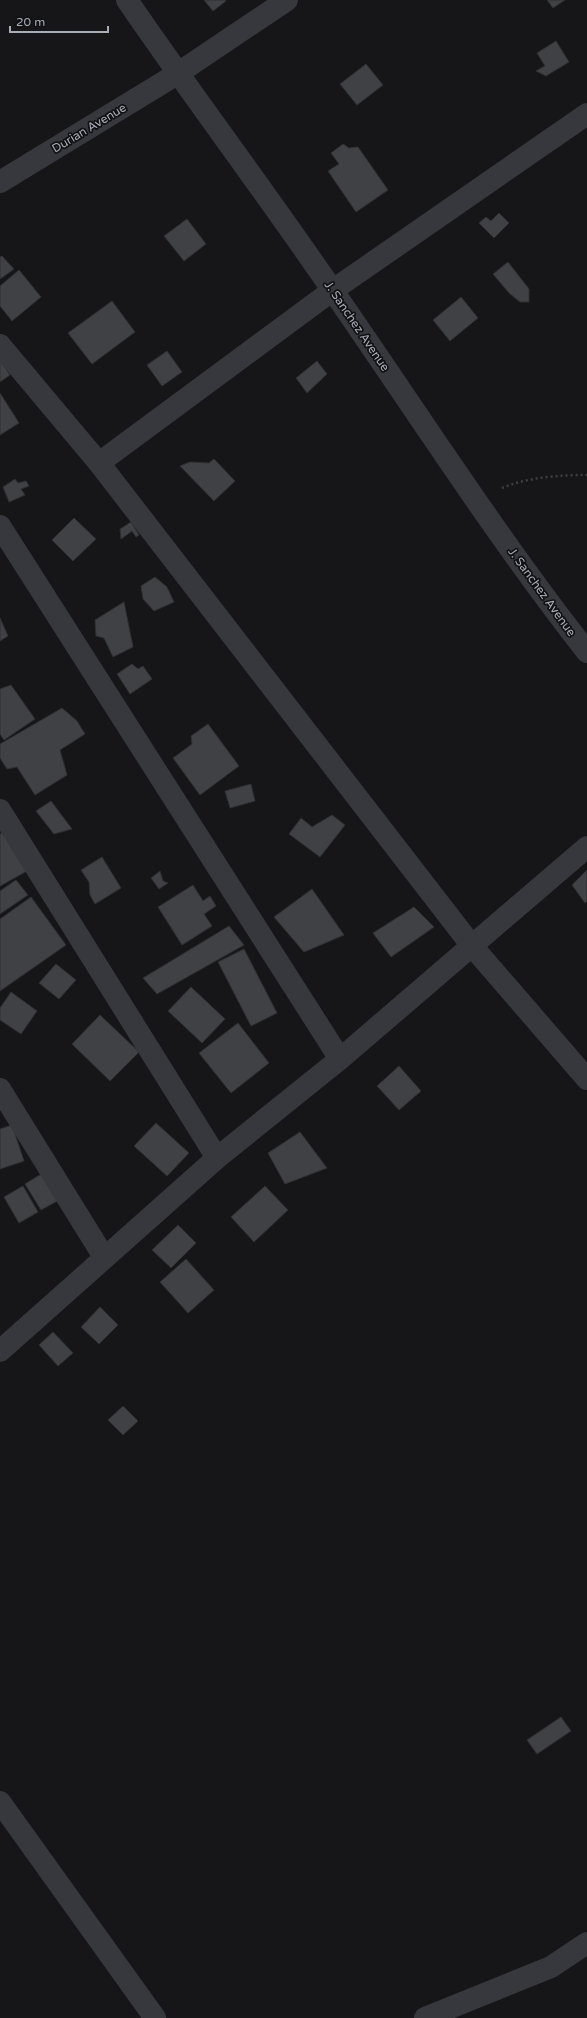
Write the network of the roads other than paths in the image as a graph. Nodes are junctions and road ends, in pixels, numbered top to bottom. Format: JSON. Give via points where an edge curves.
{"nodes":[{"id":1,"x":127,"y":0,"type":"edge"},
{"id":2,"x":287,"y":0,"type":"edge"},
{"id":3,"x":177,"y":74,"type":"junction"},
{"id":4,"x":587,"y":114,"type":"edge"},
{"id":5,"x":0,"y":182,"type":"edge"},
{"id":6,"x":333,"y":290,"type":"junction"},
{"id":7,"x":0,"y":345,"type":"edge"},
{"id":8,"x":99,"y":463,"type":"junction"},
{"id":9,"x":0,"y":526,"type":"edge"},
{"id":10,"x":587,"y":652,"type":"edge"},
{"id":11,"x":0,"y":810,"type":"edge"},
{"id":12,"x":587,"y":847,"type":"edge"},
{"id":13,"x":472,"y":946,"type":"junction"},
{"id":14,"x":340,"y":1059,"type":"junction"},
{"id":15,"x":587,"y":1079,"type":"edge"},
{"id":16,"x":0,"y":1089,"type":"edge"},
{"id":17,"x":217,"y":1158,"type":"junction"},
{"id":18,"x":104,"y":1257,"type":"junction"},
{"id":19,"x":0,"y":1351,"type":"edge"},
{"id":20,"x":0,"y":1802,"type":"edge"},
{"id":21,"x":587,"y":1943,"type":"edge"},
{"id":22,"x":155,"y":2018,"type":"edge"},
{"id":23,"x":425,"y":2018,"type":"edge"}],
"edges":[{"from":1,"to":3,"type":"street","name":"J. Sanchez Avenue"},
{"from":2,"to":3,"type":"street","name":"Durian Avenue"},
{"from":3,"to":5,"type":"street","name":"Durian Avenue"},
{"from":3,"to":6,"type":"street","name":"J. Sanchez Avenue"},
{"from":4,"to":6,"type":"street"},
{"from":6,"to":8,"type":"street"},
{"from":6,"to":10,"type":"street","name":"J. Sanchez Avenue","via":[[474,500]]},
{"from":7,"to":8,"type":"street"},
{"from":8,"to":13,"type":"street"},
{"from":9,"to":14,"type":"street"},
{"from":11,"to":17,"type":"street"},
{"from":12,"to":13,"type":"street"},
{"from":13,"to":14,"type":"street"},
{"from":13,"to":15,"type":"street"},
{"from":14,"to":17,"type":"street"},
{"from":16,"to":18,"type":"street"},
{"from":17,"to":18,"type":"street"},
{"from":18,"to":19,"type":"street"},
{"from":20,"to":22,"type":"street"},
{"from":21,"to":23,"type":"street","via":[[550,1967]]}]}
